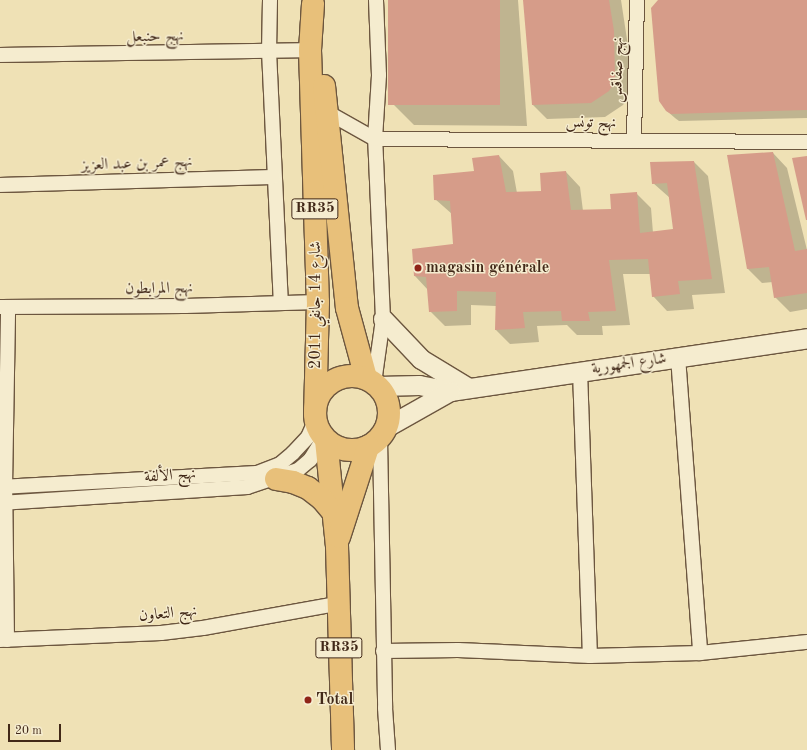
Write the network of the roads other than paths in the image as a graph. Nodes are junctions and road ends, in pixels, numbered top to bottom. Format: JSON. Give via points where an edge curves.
{"nodes":[{"id":1,"x":270,"y":0,"type":"edge"},
{"id":2,"x":376,"y":0,"type":"edge"},
{"id":3,"x":637,"y":0,"type":"edge"},
{"id":4,"x":313,"y":2,"type":"edge"},
{"id":5,"x":310,"y":50,"type":"junction"},
{"id":6,"x":269,"y":51,"type":"junction"},
{"id":7,"x":0,"y":55,"type":"edge"},
{"id":8,"x":327,"y":112,"type":"junction"},
{"id":9,"x":375,"y":139,"type":"junction"},
{"id":10,"x":634,"y":141,"type":"junction"},
{"id":11,"x":807,"y":142,"type":"edge"},
{"id":12,"x":274,"y":177,"type":"junction"},
{"id":13,"x":0,"y":184,"type":"edge"},
{"id":14,"x":281,"y":301,"type":"junction"},
{"id":15,"x":318,"y":302,"type":"junction"},
{"id":16,"x":4,"y":307,"type":"edge"},
{"id":17,"x":383,"y":319,"type":"junction"},
{"id":18,"x":807,"y":338,"type":"edge"},
{"id":19,"x":678,"y":357,"type":"junction"},
{"id":20,"x":580,"y":371,"type":"junction"},
{"id":21,"x":373,"y":382,"type":"junction"},
{"id":22,"x":459,"y":389,"type":"junction"},
{"id":23,"x":320,"y":428,"type":"junction"},
{"id":24,"x":379,"y":437,"type":"junction"},
{"id":25,"x":165,"y":478,"type":"junction"},
{"id":26,"x":276,"y":479,"type":"junction"},
{"id":27,"x":2,"y":487,"type":"edge"},
{"id":28,"x":166,"y":494,"type":"junction"},
{"id":29,"x":3,"y":502,"type":"edge"},
{"id":30,"x":333,"y":512,"type":"junction"},
{"id":31,"x":337,"y":546,"type":"junction"},
{"id":32,"x":337,"y":604,"type":"junction"},
{"id":33,"x":4,"y":640,"type":"edge"},
{"id":34,"x":807,"y":642,"type":"edge"},
{"id":35,"x":383,"y":651,"type":"junction"},
{"id":36,"x":700,"y":653,"type":"junction"},
{"id":37,"x":590,"y":656,"type":"junction"},
{"id":38,"x":343,"y":750,"type":"edge"},
{"id":39,"x":388,"y":750,"type":"edge"}],
"edges":[{"from":1,"to":6,"type":"street"},
{"from":2,"to":9,"type":"street","via":[[379,75]]},
{"from":3,"to":10,"type":"street","name":"نهج صفاقس"},
{"from":4,"to":5,"type":"main road","name":"شارع 14 جانفي 2011","number":"RR35"},
{"from":4,"to":8,"type":"main road","name":"شارع 14 جانفي 2011","number":"RR35"},
{"from":5,"to":6,"type":"street","name":"نهج حنبعل"},
{"from":5,"to":15,"type":"main road","name":"شارع 14 جانفي 2011","number":"RR35"},
{"from":6,"to":7,"type":"street","name":"نهج حنبعل"},
{"from":6,"to":12,"type":"street"},
{"from":8,"to":9,"type":"street"},
{"from":8,"to":21,"type":"main road","name":"شارع 14 جانفي 2011","number":"RR35","via":[[347,308]]},
{"from":9,"to":10,"type":"street","name":"نهج تونس"},
{"from":9,"to":17,"type":"street"},
{"from":10,"to":11,"type":"street","name":"نهج تونس"},
{"from":12,"to":13,"type":"street","name":"نهج عمر بن عبد العزيز"},
{"from":12,"to":14,"type":"street"},
{"from":14,"to":15,"type":"street","name":"نهج المرابطون"},
{"from":14,"to":16,"type":"street","name":"نهج المرابطون","via":[[185,306]]},
{"from":15,"to":23,"type":"main road","name":"شارع 14 جانفي 2011","number":"RR35"},
{"from":16,"to":27,"type":"street"},
{"from":17,"to":21,"type":"street"},
{"from":17,"to":22,"type":"street","via":[[421,359]]},
{"from":18,"to":19,"type":"street","name":"شارع الجمهورية"},
{"from":19,"to":20,"type":"street","name":"شارع الجمهورية"},
{"from":19,"to":36,"type":"street"},
{"from":20,"to":22,"type":"street","name":"شارع الجمهورية"},
{"from":20,"to":37,"type":"street"},
{"from":21,"to":22,"type":"street"},
{"from":21,"to":23,"type":"main road","number":"RR35","via":[[348,376],[331,382],[319,396]]},
{"from":21,"to":24,"type":"main road","number":"RR35","via":[[389,405]]},
{"from":22,"to":24,"type":"street"},
{"from":23,"to":24,"type":"main road","via":[[342,449],[351,451]]},
{"from":23,"to":25,"type":"street","name":"نهج الألفة","via":[[308,436],[280,464],[257,473]]},
{"from":23,"to":26,"type":"street","name":"نهج الألفة","via":[[310,460],[298,470]]},
{"from":23,"to":30,"type":"main road","number":"RR35"},
{"from":24,"to":31,"type":"main road","number":"RR35"},
{"from":24,"to":35,"type":"street"},
{"from":25,"to":27,"type":"street","name":"نهج الألفة"},
{"from":25,"to":28,"type":"street"},
{"from":26,"to":28,"type":"street","name":"نهج الألفة","via":[[247,487]]},
{"from":26,"to":30,"type":"main road","via":[[308,488]]},
{"from":27,"to":29,"type":"street"},
{"from":28,"to":29,"type":"street","name":"نهج الألفة"},
{"from":29,"to":33,"type":"street"},
{"from":30,"to":31,"type":"main road","number":"RR35"},
{"from":31,"to":32,"type":"main road","number":"RR35"},
{"from":32,"to":33,"type":"street","name":"نهج التعاون","via":[[204,628],[161,633]]},
{"from":32,"to":38,"type":"main road","number":"RR35"},
{"from":34,"to":36,"type":"street"},
{"from":35,"to":37,"type":"street","via":[[458,650]]},
{"from":35,"to":39,"type":"street"},
{"from":36,"to":37,"type":"street"}]}
